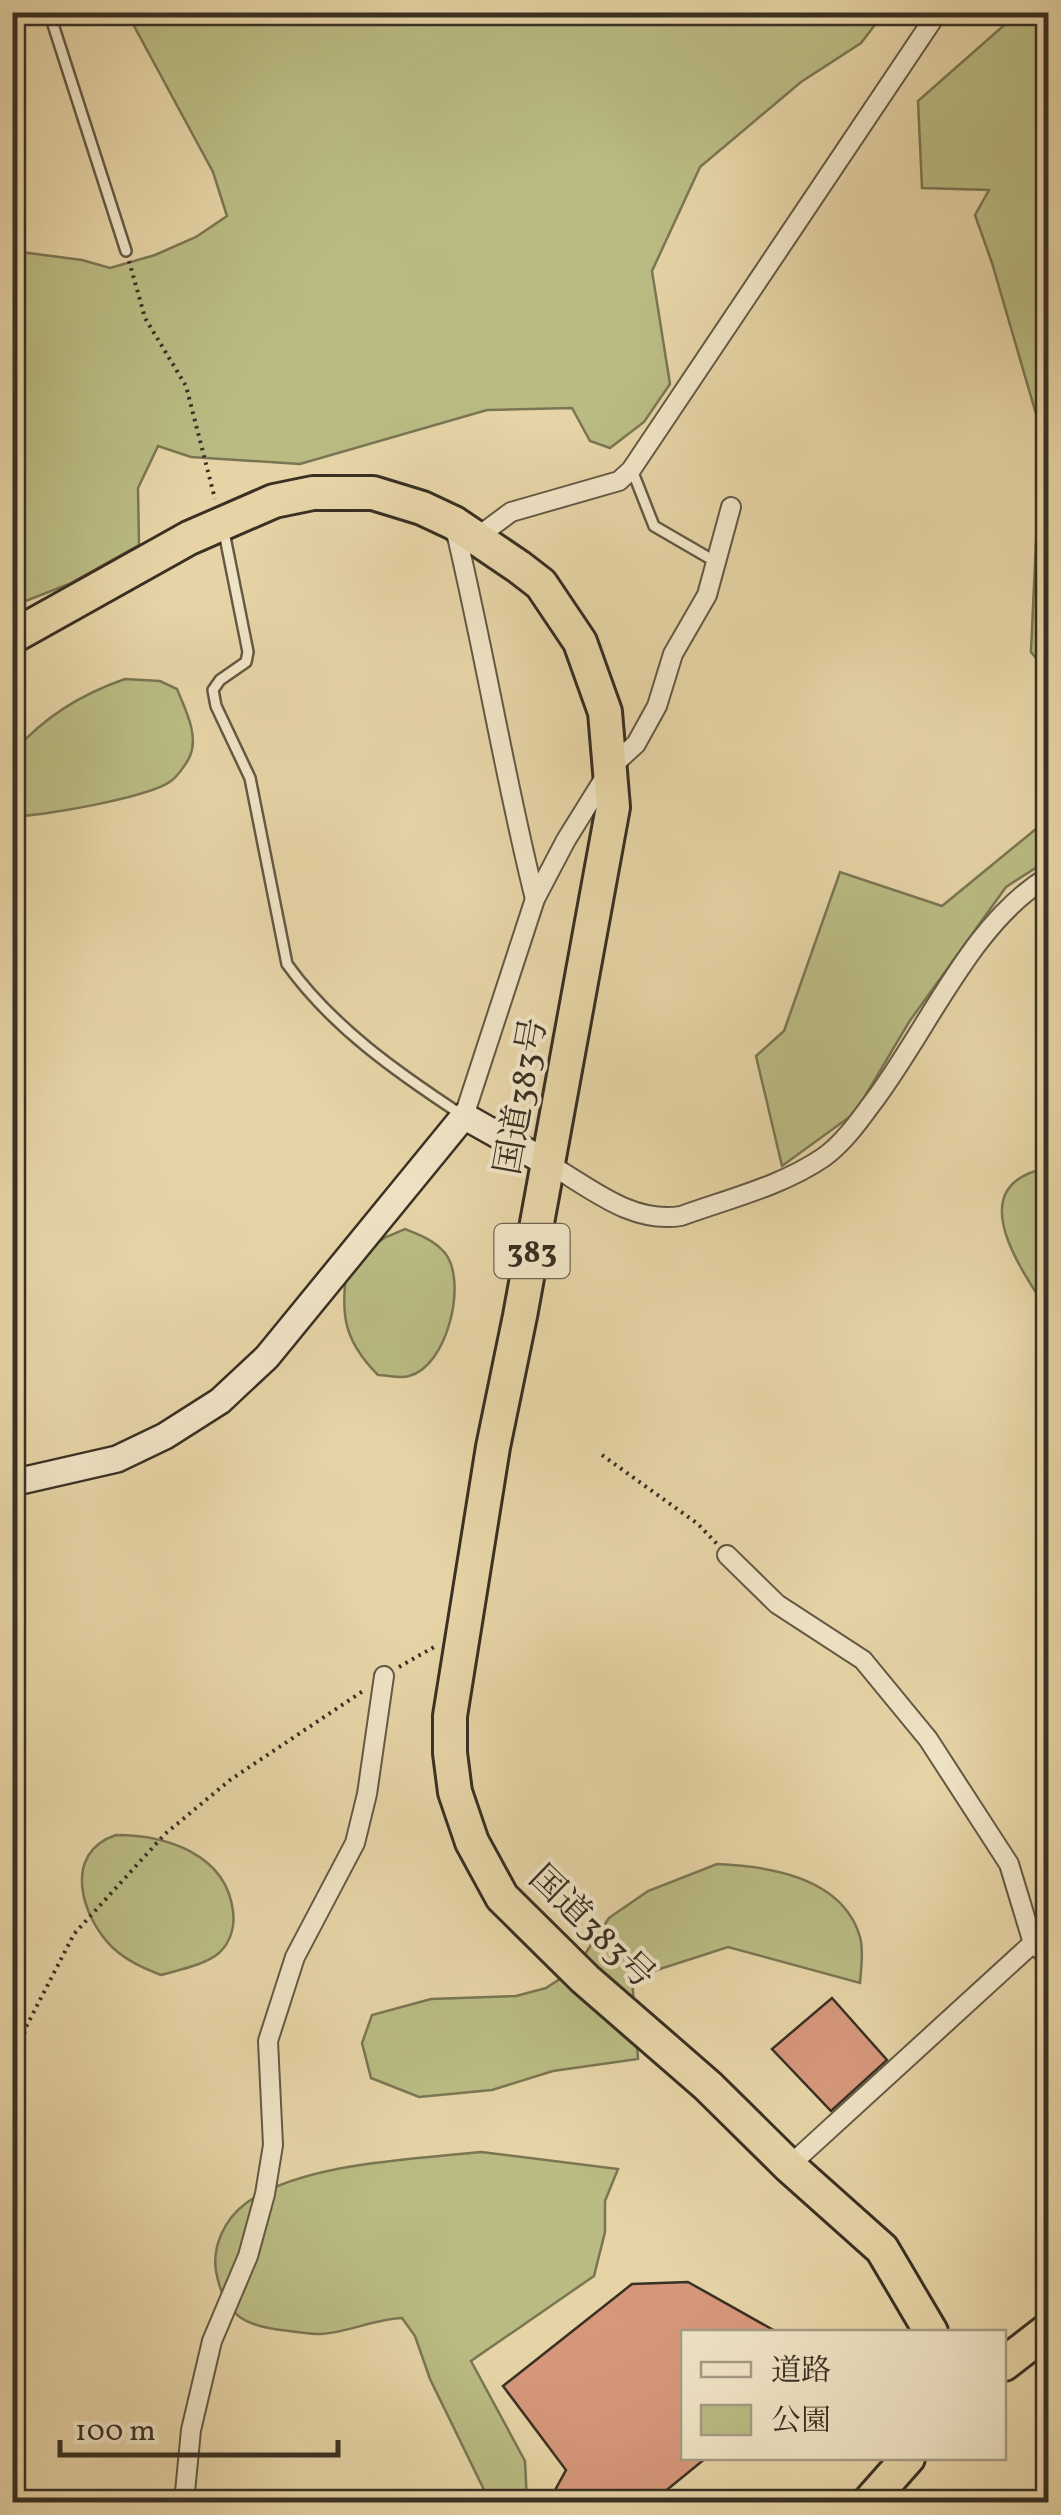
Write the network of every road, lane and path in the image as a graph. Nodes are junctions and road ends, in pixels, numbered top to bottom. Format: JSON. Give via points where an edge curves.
{"nodes":[{"id":1,"x":49,"y":12,"type":"edge"},
{"id":2,"x":938,"y":12,"type":"edge"},
{"id":3,"x":126,"y":251,"type":"joint"},
{"id":4,"x":632,"y":470,"type":"junction"},
{"id":5,"x":732,"y":507,"type":"dead end"},
{"id":6,"x":222,"y":524,"type":"junction"},
{"id":7,"x":465,"y":530,"type":"junction"},
{"id":8,"x":716,"y":562,"type":"junction"},
{"id":9,"x":12,"y":637,"type":"edge"},
{"id":10,"x":612,"y":766,"type":"junction"},
{"id":11,"x":1048,"y":877,"type":"edge"},
{"id":12,"x":534,"y":900,"type":"junction"},
{"id":13,"x":464,"y":1116,"type":"junction"},
{"id":14,"x":549,"y":1164,"type":"junction"},
{"id":15,"x":602,"y":1456,"type":"dead end"},
{"id":16,"x":12,"y":1483,"type":"edge"},
{"id":17,"x":727,"y":1555,"type":"joint"},
{"id":18,"x":464,"y":1632,"type":"junction"},
{"id":19,"x":384,"y":1676,"type":"junction"},
{"id":20,"x":1033,"y":1943,"type":"junction"},
{"id":21,"x":1048,"y":1957,"type":"edge"},
{"id":22,"x":12,"y":2077,"type":"edge"},
{"id":23,"x":789,"y":2166,"type":"junction"},
{"id":24,"x":929,"y":2330,"type":"edge"},
{"id":25,"x":1048,"y":2330,"type":"edge"},
{"id":26,"x":1006,"y":2362,"type":"edge"},
{"id":27,"x":12,"y":2436,"type":"edge"},
{"id":28,"x":906,"y":2460,"type":"edge"},
{"id":29,"x":20,"y":2502,"type":"edge"},
{"id":30,"x":184,"y":2502,"type":"edge"},
{"id":31,"x":868,"y":2502,"type":"edge"}],
"edges":[{"from":1,"to":3,"type":"lane"},
{"from":2,"to":4,"type":"street"},
{"from":3,"to":6,"type":"path","via":[[145,318],[186,386]]},
{"from":4,"to":7,"type":"street","via":[[619,481]]},
{"from":4,"to":8,"type":"lane","via":[[654,526]]},
{"from":5,"to":8,"type":"street"},
{"from":6,"to":7,"type":"highway","name":"国道383号","number":"383","via":[[274,500],[373,493]]},
{"from":6,"to":9,"type":"highway","name":"国道383号","number":"383"},
{"from":6,"to":13,"type":"lane","via":[[248,652],[246,662],[213,690],[250,778],[287,964],[396,1072]]},
{"from":7,"to":10,"type":"highway","name":"国道383号","number":"383","via":[[540,584],[580,642],[605,712]]},
{"from":7,"to":12,"type":"street","via":[[488,692]]},
{"from":8,"to":10,"type":"street","via":[[657,706],[636,744]]},
{"from":10,"to":12,"type":"street"},
{"from":10,"to":14,"type":"highway","name":"国道383号","number":"383","via":[[613,807]]},
{"from":11,"to":14,"type":"street","via":[[995,918],[854,1127],[826,1156],[792,1176],[662,1219],[634,1214]]},
{"from":12,"to":13,"type":"street"},
{"from":13,"to":14,"type":"street"},
{"from":13,"to":16,"type":"street","via":[[268,1357],[220,1401],[117,1460]]},
{"from":14,"to":18,"type":"highway","name":"国道383号","number":"383"},
{"from":15,"to":17,"type":"path","via":[[698,1524]]},
{"from":17,"to":20,"type":"street","via":[[777,1604],[864,1660],[928,1740],[1008,1864]]},
{"from":18,"to":19,"type":"path"},
{"from":18,"to":23,"type":"highway","name":"国道383号","number":"383","via":[[450,1753],[455,1792],[489,1877],[585,1979]]},
{"from":19,"to":22,"type":"path","via":[[230,1780],[165,1834],[74,1934],[26,2027]]},
{"from":19,"to":30,"type":"street","via":[[355,1842],[295,1957],[268,2041],[272,2145],[265,2194],[248,2256],[212,2341],[191,2430]]},
{"from":20,"to":21,"type":"street"},
{"from":20,"to":23,"type":"street"},
{"from":23,"to":24,"type":"highway","name":"国道383号","number":"383","via":[[882,2248]]},
{"from":25,"to":26,"type":"highway"},
{"from":27,"to":29,"type":"path"},
{"from":28,"to":31,"type":"highway"}]}
